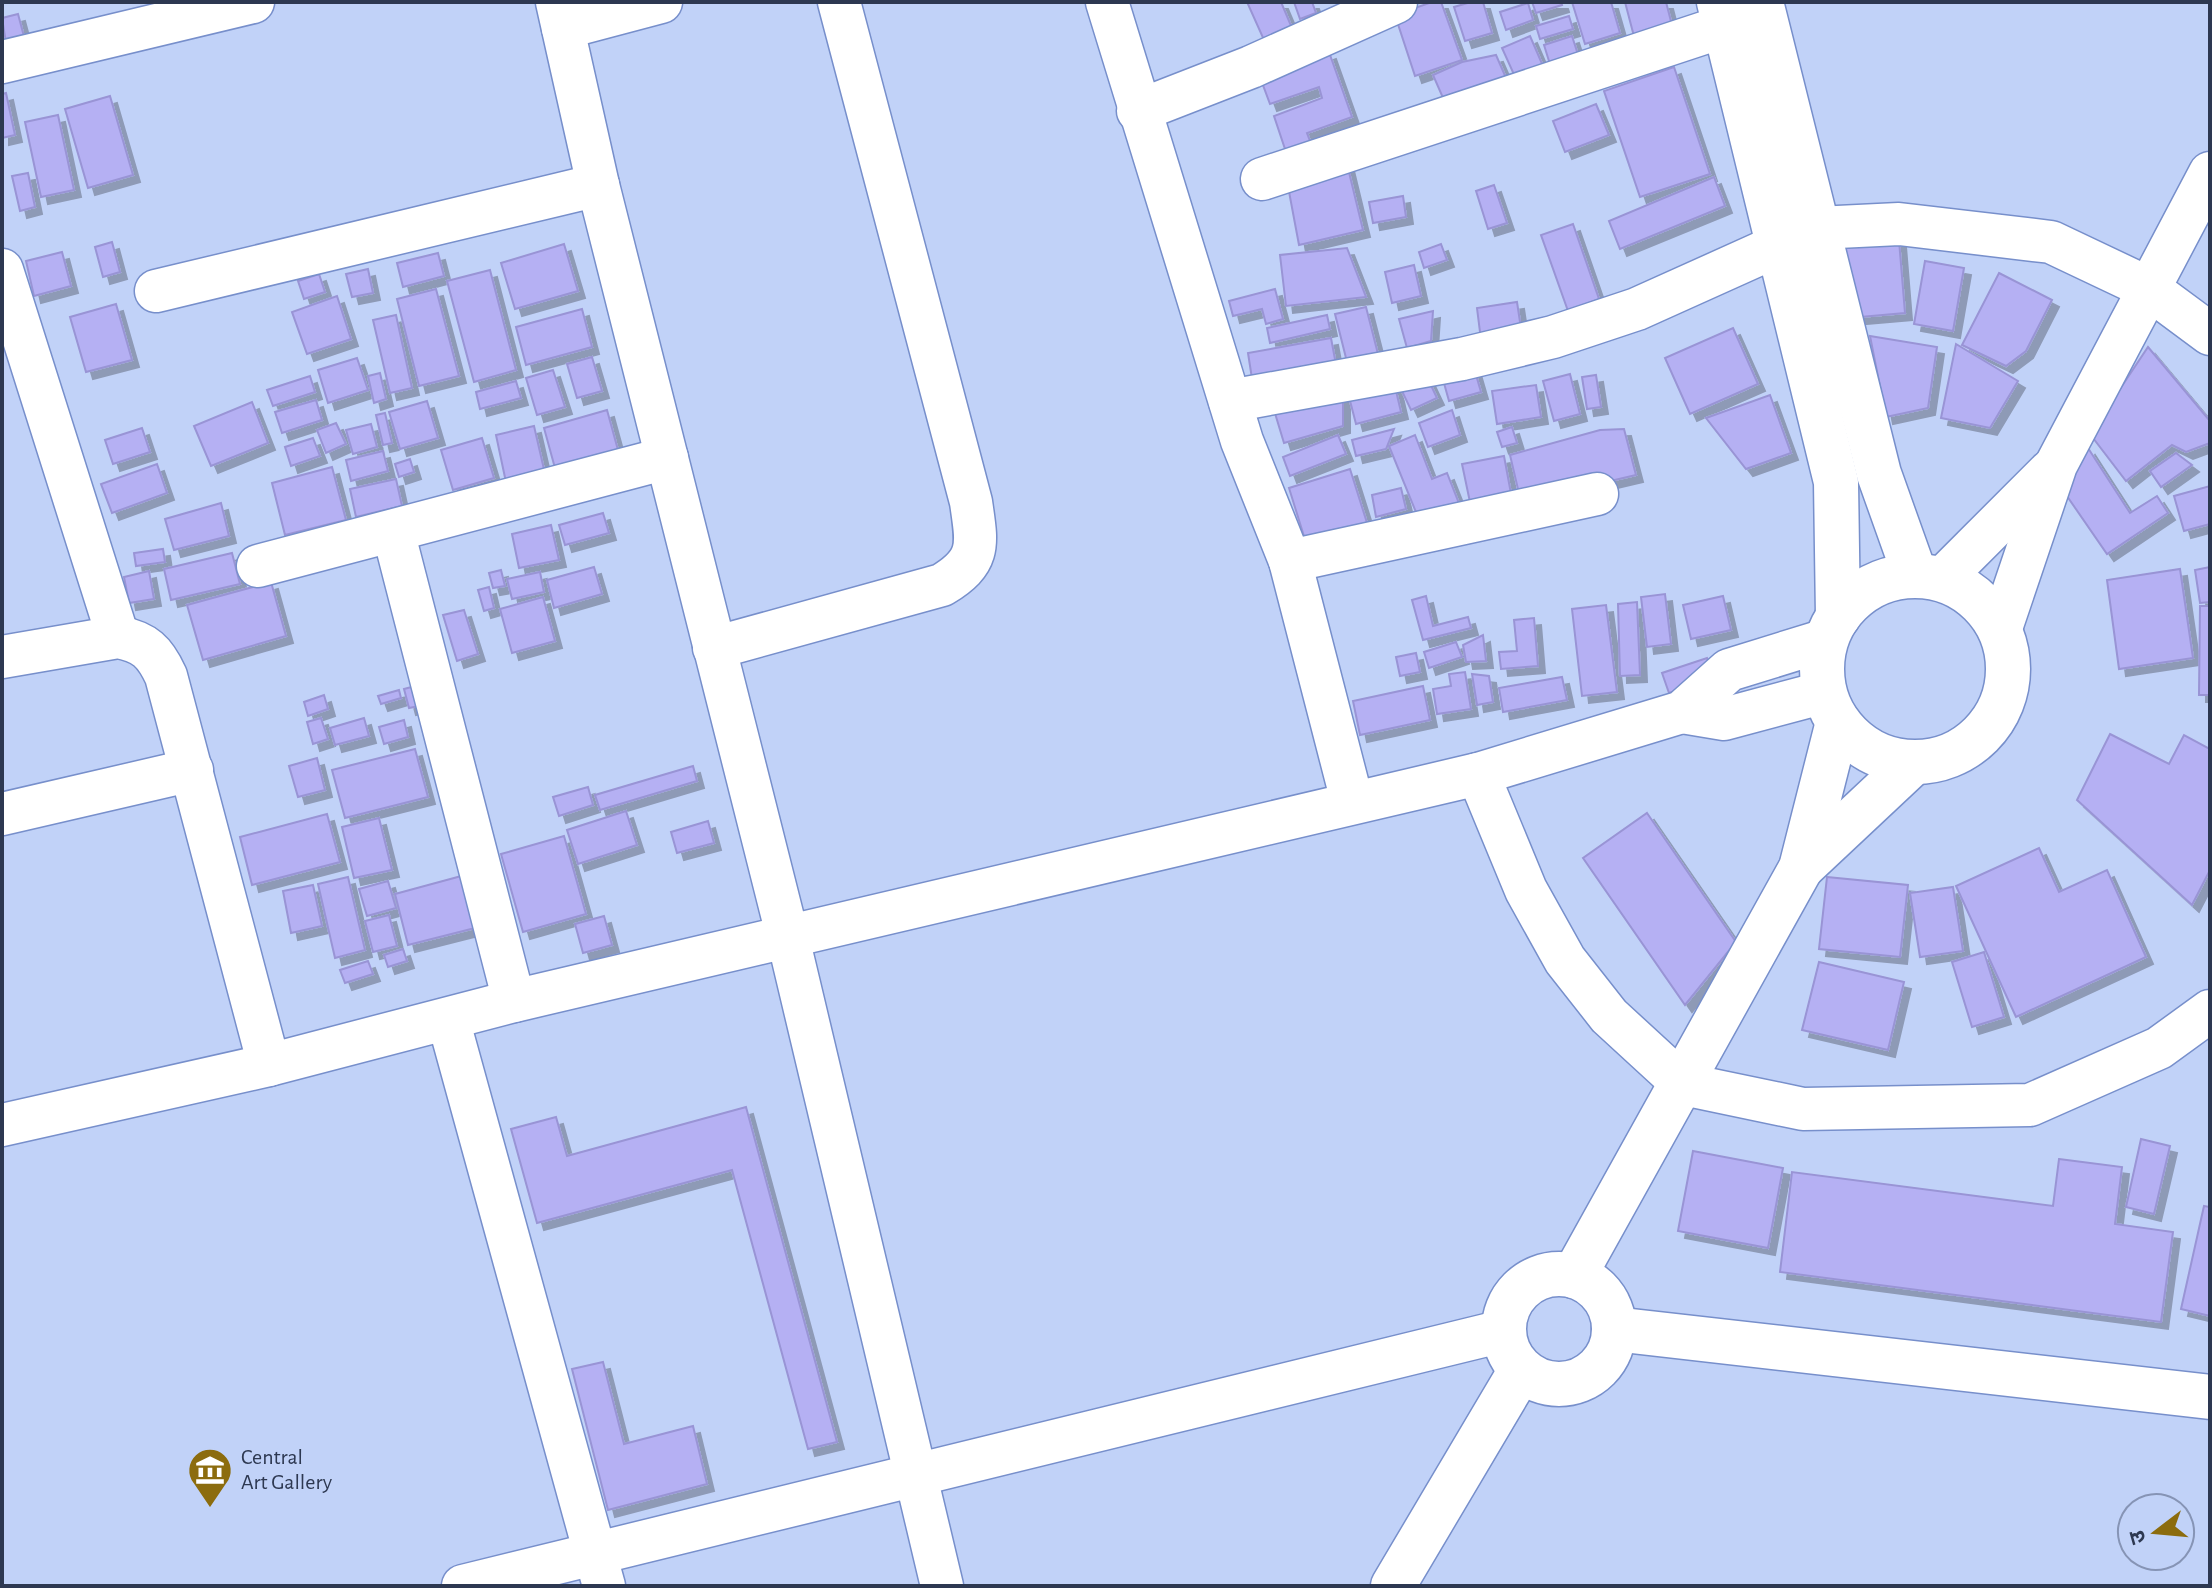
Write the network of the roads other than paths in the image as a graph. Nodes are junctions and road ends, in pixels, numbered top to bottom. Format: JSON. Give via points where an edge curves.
{"nodes":[{"id":1,"x":253,"y":2,"type":"edge"},
{"id":2,"x":661,"y":2,"type":"edge"},
{"id":3,"x":839,"y":2,"type":"edge"},
{"id":4,"x":1107,"y":2,"type":"edge"},
{"id":5,"x":1396,"y":2,"type":"edge"},
{"id":6,"x":1761,"y":2,"type":"edge"},
{"id":7,"x":1722,"y":14,"type":"edge"},
{"id":8,"x":560,"y":15,"type":"edge"},
{"id":9,"x":2,"y":62,"type":"edge"},
{"id":10,"x":1138,"y":111,"type":"junction"},
{"id":11,"x":2210,"y":173,"type":"edge"},
{"id":12,"x":1262,"y":179,"type":"dead end"},
{"id":13,"x":598,"y":185,"type":"junction"},
{"id":14,"x":1817,"y":228,"type":"junction"},
{"id":15,"x":1779,"y":247,"type":"junction"},
{"id":16,"x":2,"y":270,"type":"edge"},
{"id":17,"x":2148,"y":288,"type":"junction"},
{"id":18,"x":156,"y":291,"type":"dead end"},
{"id":19,"x":2210,"y":334,"type":"edge"},
{"id":20,"x":1230,"y":401,"type":"junction"},
{"id":21,"x":667,"y":458,"type":"junction"},
{"id":22,"x":2056,"y":465,"type":"junction"},
{"id":23,"x":1597,"y":494,"type":"dead end"},
{"id":24,"x":393,"y":531,"type":"junction"},
{"id":25,"x":1290,"y":561,"type":"junction"},
{"id":26,"x":258,"y":566,"type":"dead end"},
{"id":27,"x":1928,"y":577,"type":"junction"},
{"id":28,"x":1832,"y":629,"type":"junction"},
{"id":29,"x":2000,"y":631,"type":"junction"},
{"id":30,"x":118,"y":637,"type":"junction"},
{"id":31,"x":714,"y":648,"type":"junction"},
{"id":32,"x":2,"y":657,"type":"edge"},
{"id":33,"x":1832,"y":707,"type":"junction"},
{"id":34,"x":1682,"y":712,"type":"junction"},
{"id":35,"x":1913,"y":763,"type":"junction"},
{"id":36,"x":192,"y":770,"type":"junction"},
{"id":37,"x":1478,"y":774,"type":"junction"},
{"id":38,"x":1352,"y":801,"type":"junction"},
{"id":39,"x":2,"y":814,"type":"edge"},
{"id":40,"x":1801,"y":868,"type":"junction"},
{"id":41,"x":788,"y":938,"type":"junction"},
{"id":42,"x":514,"y":1001,"type":"junction"},
{"id":43,"x":2210,"y":1011,"type":"edge"},
{"id":44,"x":448,"y":1019,"type":"junction"},
{"id":45,"x":269,"y":1065,"type":"junction"},
{"id":46,"x":1683,"y":1084,"type":"junction"},
{"id":47,"x":2,"y":1125,"type":"edge"},
{"id":48,"x":1574,"y":1276,"type":"junction"},
{"id":49,"x":1614,"y":1329,"type":"junction"},
{"id":50,"x":1503,"y":1331,"type":"junction"},
{"id":51,"x":1521,"y":1370,"type":"junction"},
{"id":52,"x":2210,"y":1397,"type":"edge"},
{"id":53,"x":917,"y":1474,"type":"junction"},
{"id":54,"x":600,"y":1569,"type":"edge"},
{"id":55,"x":463,"y":1586,"type":"edge"},
{"id":56,"x":942,"y":1586,"type":"edge"},
{"id":57,"x":1393,"y":1586,"type":"edge"}],
"edges":[{"from":1,"to":9,"type":"street"},
{"from":2,"to":8,"type":"street"},
{"from":3,"to":31,"type":"street","via":[[977,541],[966,567],[942,585]]},
{"from":4,"to":10,"type":"street"},
{"from":5,"to":10,"type":"street"},
{"from":6,"to":14,"type":"street"},
{"from":7,"to":12,"type":"street"},
{"from":7,"to":15,"type":"street"},
{"from":8,"to":13,"type":"street"},
{"from":10,"to":20,"type":"street"},
{"from":11,"to":17,"type":"street"},
{"from":13,"to":18,"type":"street"},
{"from":13,"to":21,"type":"street"},
{"from":14,"to":15,"type":"street"},
{"from":14,"to":17,"type":"street","via":[[1899,224],[2051,242]]},
{"from":14,"to":27,"type":"street","via":[[1879,474]]},
{"from":15,"to":20,"type":"street","via":[[1637,309],[1553,337]]},
{"from":15,"to":28,"type":"street","via":[[1836,482]]},
{"from":16,"to":30,"type":"street"},
{"from":17,"to":19,"type":"street"},
{"from":17,"to":22,"type":"street"},
{"from":20,"to":25,"type":"street"},
{"from":21,"to":24,"type":"street"},
{"from":21,"to":31,"type":"street"},
{"from":22,"to":27,"type":"street"},
{"from":22,"to":29,"type":"street"},
{"from":23,"to":25,"type":"street"},
{"from":24,"to":26,"type":"street"},
{"from":24,"to":42,"type":"street"},
{"from":25,"to":38,"type":"street"},
{"from":27,"to":28,"type":"street","via":[[1887,580],[1859,594]]},
{"from":27,"to":29,"type":"street","via":[[1975,597]]},
{"from":28,"to":33,"type":"street","via":[[1822,666]]},
{"from":28,"to":34,"type":"street","via":[[1729,670]]},
{"from":29,"to":35,"type":"street","via":[[2008,677],[1993,721],[1958,752]]},
{"from":30,"to":32,"type":"street"},
{"from":30,"to":36,"type":"street","via":[[137,640],[155,653]]},
{"from":31,"to":41,"type":"street"},
{"from":33,"to":34,"type":"street","via":[[1724,719]]},
{"from":33,"to":35,"type":"street","via":[[1870,751]]},
{"from":33,"to":40,"type":"street"},
{"from":34,"to":37,"type":"street"},
{"from":35,"to":40,"type":"street"},
{"from":36,"to":39,"type":"street"},
{"from":36,"to":45,"type":"street"},
{"from":37,"to":38,"type":"street"},
{"from":37,"to":46,"type":"street","via":[[1526,890],[1565,960],[1609,1016]]},
{"from":38,"to":41,"type":"street"},
{"from":40,"to":46,"type":"street"},
{"from":41,"to":42,"type":"street"},
{"from":41,"to":53,"type":"street"},
{"from":42,"to":44,"type":"street"},
{"from":43,"to":46,"type":"street","via":[[2159,1048],[2030,1105],[1803,1109]]},
{"from":44,"to":45,"type":"street"},
{"from":44,"to":54,"type":"street"},
{"from":45,"to":47,"type":"street"},
{"from":46,"to":48,"type":"street"},
{"from":48,"to":49,"type":"street","via":[[1596,1288],[1609,1306]]},
{"from":48,"to":50,"type":"street","via":[[1536,1278],[1518,1291]]},
{"from":49,"to":51,"type":"street","via":[[1611,1349],[1582,1380],[1550,1383]]},
{"from":49,"to":52,"type":"street"},
{"from":50,"to":51,"type":"street","via":[[1508,1352]]},
{"from":50,"to":53,"type":"street"},
{"from":51,"to":57,"type":"street"},
{"from":53,"to":54,"type":"street"},
{"from":53,"to":56,"type":"street"},
{"from":54,"to":55,"type":"street"}]}
